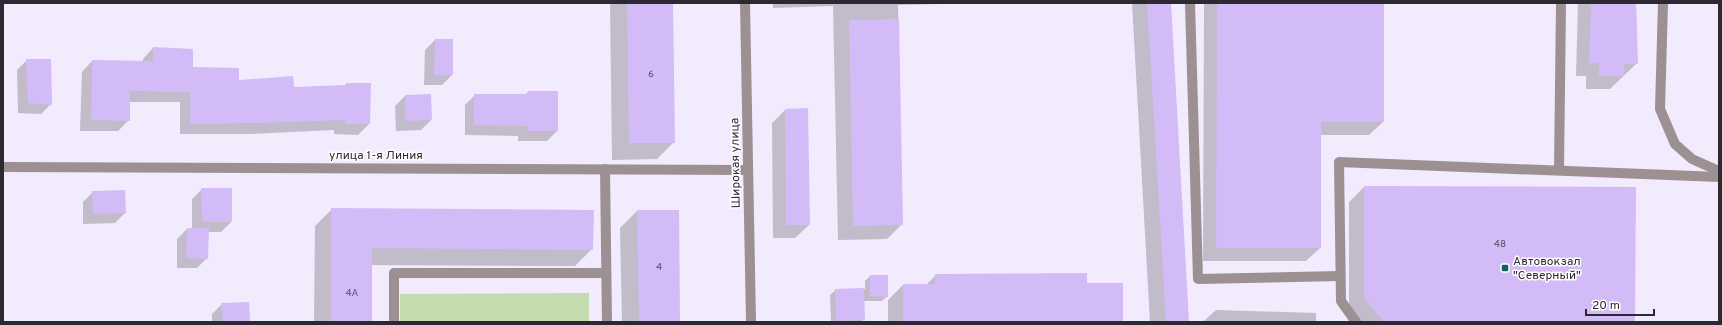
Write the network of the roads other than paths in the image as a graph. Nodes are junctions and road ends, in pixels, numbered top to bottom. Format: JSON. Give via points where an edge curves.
{"nodes":[{"id":1,"x":745,"y":3,"type":"edge"},
{"id":2,"x":1190,"y":3,"type":"edge"},
{"id":3,"x":1561,"y":3,"type":"edge"},
{"id":4,"x":1663,"y":3,"type":"edge"},
{"id":5,"x":3,"y":167,"type":"edge"},
{"id":6,"x":605,"y":169,"type":"junction"},
{"id":7,"x":748,"y":170,"type":"junction"},
{"id":8,"x":1559,"y":170,"type":"junction"},
{"id":9,"x":1719,"y":171,"type":"edge"},
{"id":10,"x":1719,"y":177,"type":"edge"},
{"id":11,"x":606,"y":273,"type":"junction"},
{"id":12,"x":1340,"y":276,"type":"junction"},
{"id":13,"x":394,"y":322,"type":"edge"},
{"id":14,"x":606,"y":322,"type":"edge"},
{"id":15,"x":751,"y":322,"type":"edge"},
{"id":16,"x":1356,"y":322,"type":"edge"}],
"edges":[{"from":1,"to":7,"type":"street","name":"Широкая улица"},
{"from":2,"to":12,"type":"street","via":[[1198,279]]},
{"from":3,"to":8,"type":"street"},
{"from":4,"to":9,"type":"street","via":[[1660,109],[1675,144],[1692,159]]},
{"from":5,"to":6,"type":"street","name":"улица 1-я Линия"},
{"from":6,"to":7,"type":"street","name":"улица 1-я Линия"},
{"from":6,"to":11,"type":"street"},
{"from":7,"to":15,"type":"street","name":"Широкая улица"},
{"from":8,"to":10,"type":"street"},
{"from":8,"to":12,"type":"street","via":[[1339,162]]},
{"from":11,"to":13,"type":"street","via":[[394,273]]},
{"from":11,"to":14,"type":"street"},
{"from":12,"to":16,"type":"street","via":[[1340,301]]}]}
